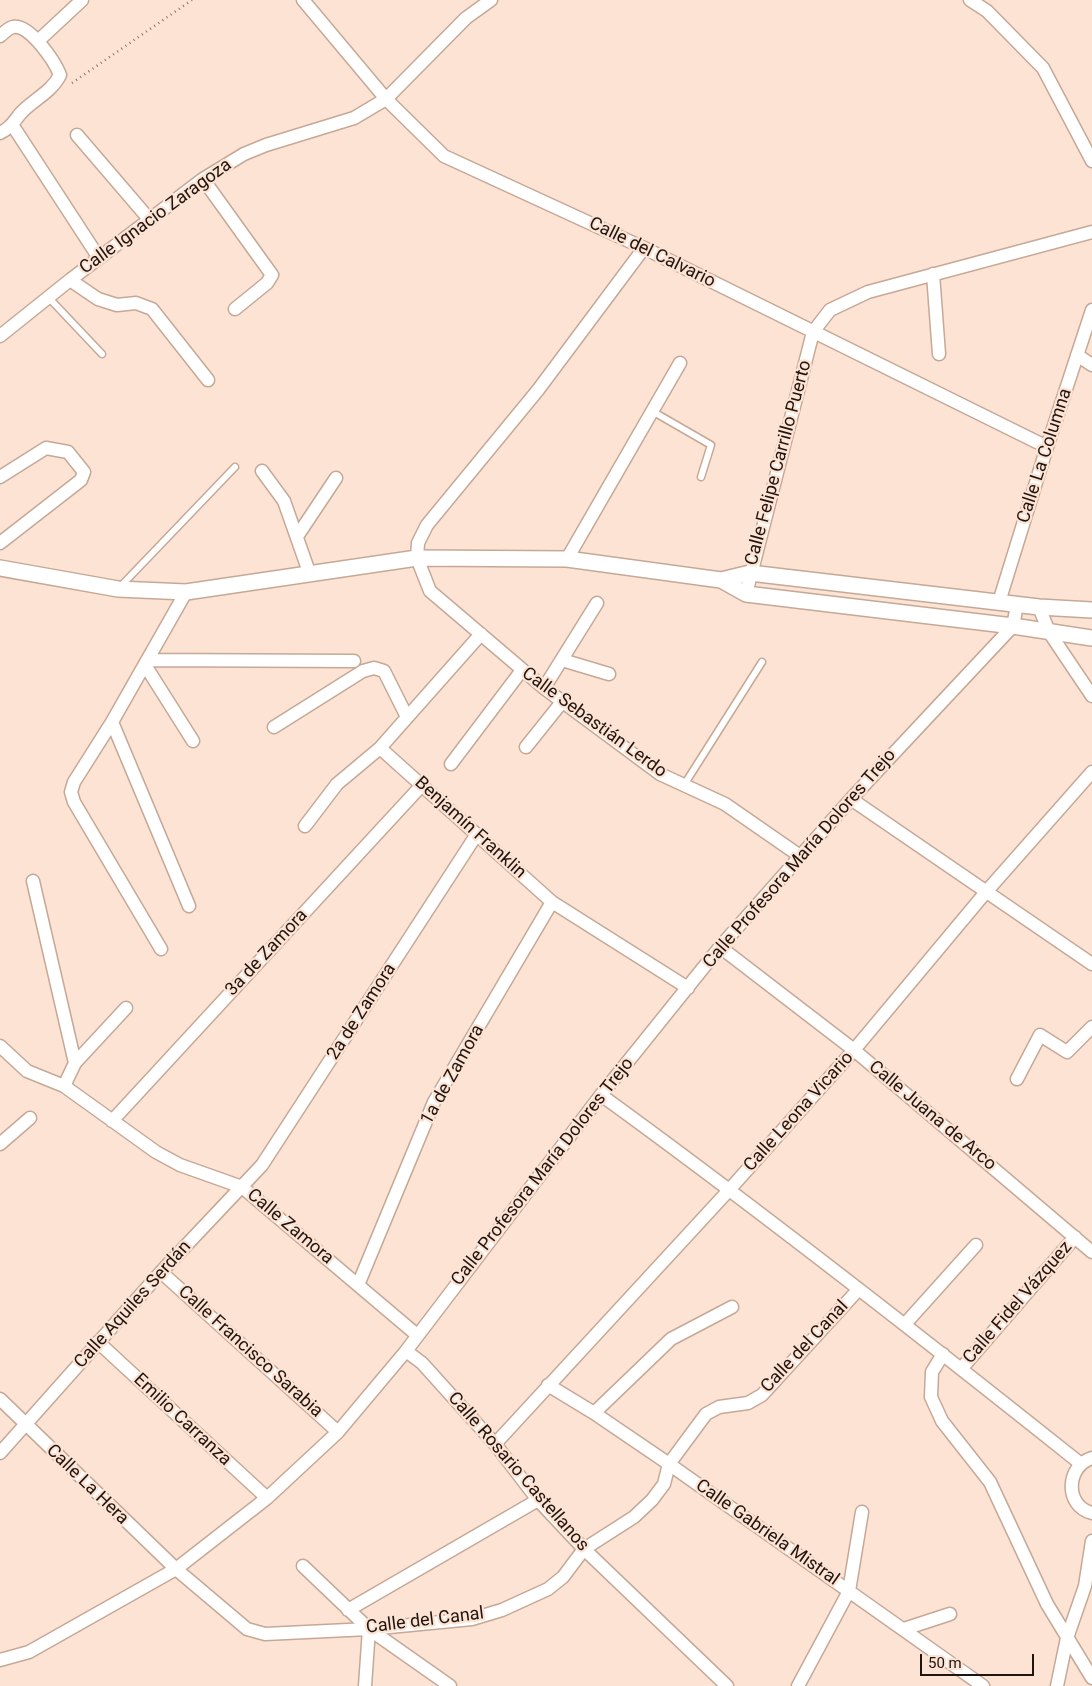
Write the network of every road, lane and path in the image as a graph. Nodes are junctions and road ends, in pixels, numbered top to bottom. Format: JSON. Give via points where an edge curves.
{"nodes":[{"id":1,"x":82,"y":0,"type":"edge"},
{"id":2,"x":192,"y":0,"type":"edge"},
{"id":3,"x":304,"y":0,"type":"edge"},
{"id":4,"x":491,"y":0,"type":"edge"},
{"id":5,"x":970,"y":0,"type":"edge"},
{"id":6,"x":990,"y":5,"type":"edge"},
{"id":7,"x":0,"y":36,"type":"edge"},
{"id":8,"x":38,"y":41,"type":"junction"},
{"id":9,"x":67,"y":87,"type":"dead end"},
{"id":10,"x":386,"y":100,"type":"junction"},
{"id":11,"x":13,"y":126,"type":"junction"},
{"id":12,"x":0,"y":133,"type":"edge"},
{"id":13,"x":77,"y":134,"type":"dead end"},
{"id":14,"x":1092,"y":161,"type":"edge"},
{"id":15,"x":203,"y":179,"type":"junction"},
{"id":16,"x":149,"y":220,"type":"junction"},
{"id":17,"x":1092,"y":232,"type":"edge"},
{"id":18,"x":644,"y":248,"type":"junction"},
{"id":19,"x":99,"y":258,"type":"junction"},
{"id":20,"x":933,"y":274,"type":"junction"},
{"id":21,"x":70,"y":280,"type":"junction"},
{"id":22,"x":49,"y":298,"type":"junction"},
{"id":23,"x":235,"y":309,"type":"dead end"},
{"id":24,"x":1092,"y":310,"type":"edge"},
{"id":25,"x":812,"y":332,"type":"junction"},
{"id":26,"x":0,"y":336,"type":"edge"},
{"id":27,"x":102,"y":354,"type":"dead end"},
{"id":28,"x":939,"y":354,"type":"dead end"},
{"id":29,"x":1078,"y":355,"type":"junction"},
{"id":30,"x":680,"y":363,"type":"dead end"},
{"id":31,"x":1092,"y":365,"type":"edge"},
{"id":32,"x":208,"y":380,"type":"dead end"},
{"id":33,"x":652,"y":411,"type":"junction"},
{"id":34,"x":1047,"y":447,"type":"junction"},
{"id":35,"x":235,"y":467,"type":"dead end"},
{"id":36,"x":262,"y":471,"type":"dead end"},
{"id":37,"x":0,"y":477,"type":"edge"},
{"id":38,"x":701,"y":477,"type":"dead end"},
{"id":39,"x":336,"y":478,"type":"dead end"},
{"id":40,"x":298,"y":535,"type":"junction"},
{"id":41,"x":0,"y":543,"type":"edge"},
{"id":42,"x":417,"y":558,"type":"junction"},
{"id":43,"x":567,"y":559,"type":"junction"},
{"id":44,"x":0,"y":568,"type":"edge"},
{"id":45,"x":309,"y":572,"type":"junction"},
{"id":46,"x":750,"y":573,"type":"junction"},
{"id":47,"x":721,"y":580,"type":"junction"},
{"id":48,"x":118,"y":589,"type":"junction"},
{"id":49,"x":186,"y":592,"type":"junction"},
{"id":50,"x":746,"y":594,"type":"junction"},
{"id":51,"x":999,"y":602,"type":"junction"},
{"id":52,"x":597,"y":603,"type":"dead end"},
{"id":53,"x":1017,"y":605,"type":"junction"},
{"id":54,"x":1039,"y":607,"type":"junction"},
{"id":55,"x":1092,"y":610,"type":"edge"},
{"id":56,"x":1013,"y":626,"type":"junction"},
{"id":57,"x":1049,"y":632,"type":"junction"},
{"id":58,"x":481,"y":634,"type":"junction"},
{"id":59,"x":1092,"y":638,"type":"edge"},
{"id":60,"x":354,"y":660,"type":"dead end"},
{"id":61,"x":562,"y":660,"type":"junction"},
{"id":62,"x":147,"y":662,"type":"junction"},
{"id":63,"x":762,"y":662,"type":"dead end"},
{"id":64,"x":522,"y":670,"type":"junction"},
{"id":65,"x":608,"y":674,"type":"dead end"},
{"id":66,"x":544,"y":688,"type":"junction"},
{"id":67,"x":1092,"y":696,"type":"edge"},
{"id":68,"x":562,"y":702,"type":"junction"},
{"id":69,"x":407,"y":717,"type":"junction"},
{"id":70,"x":112,"y":722,"type":"junction"},
{"id":71,"x":274,"y":727,"type":"dead end"},
{"id":72,"x":193,"y":741,"type":"dead end"},
{"id":73,"x":526,"y":747,"type":"dead end"},
{"id":74,"x":380,"y":748,"type":"junction"},
{"id":75,"x":451,"y":764,"type":"dead end"},
{"id":76,"x":1092,"y":772,"type":"edge"},
{"id":77,"x":422,"y":785,"type":"junction"},
{"id":78,"x":684,"y":785,"type":"junction"},
{"id":79,"x":851,"y":799,"type":"junction"},
{"id":80,"x":305,"y":826,"type":"dead end"},
{"id":81,"x":478,"y":834,"type":"junction"},
{"id":82,"x":800,"y":856,"type":"junction"},
{"id":83,"x":34,"y":881,"type":"dead end"},
{"id":84,"x":986,"y":892,"type":"junction"},
{"id":85,"x":552,"y":902,"type":"junction"},
{"id":86,"x":189,"y":906,"type":"dead end"},
{"id":87,"x":720,"y":947,"type":"junction"},
{"id":88,"x":161,"y":949,"type":"dead end"},
{"id":89,"x":1092,"y":964,"type":"edge"},
{"id":90,"x":688,"y":988,"type":"junction"},
{"id":91,"x":126,"y":1008,"type":"dead end"},
{"id":92,"x":1092,"y":1028,"type":"edge"},
{"id":93,"x":0,"y":1046,"type":"edge"},
{"id":94,"x":854,"y":1050,"type":"junction"},
{"id":95,"x":75,"y":1063,"type":"junction"},
{"id":96,"x":1017,"y":1079,"type":"dead end"},
{"id":97,"x":64,"y":1086,"type":"junction"},
{"id":98,"x":601,"y":1095,"type":"junction"},
{"id":99,"x":30,"y":1118,"type":"dead end"},
{"id":100,"x":112,"y":1121,"type":"junction"},
{"id":101,"x":0,"y":1144,"type":"edge"},
{"id":102,"x":242,"y":1187,"type":"junction"},
{"id":103,"x":730,"y":1189,"type":"junction"},
{"id":104,"x":1075,"y":1237,"type":"junction"},
{"id":105,"x":976,"y":1245,"type":"dead end"},
{"id":106,"x":1092,"y":1252,"type":"edge"},
{"id":107,"x":161,"y":1272,"type":"junction"},
{"id":108,"x":358,"y":1284,"type":"junction"},
{"id":109,"x":858,"y":1290,"type":"junction"},
{"id":110,"x":732,"y":1307,"type":"dead end"},
{"id":111,"x":905,"y":1324,"type":"junction"},
{"id":112,"x":417,"y":1335,"type":"junction"},
{"id":113,"x":98,"y":1342,"type":"junction"},
{"id":114,"x":406,"y":1351,"type":"junction"},
{"id":115,"x":943,"y":1354,"type":"junction"},
{"id":116,"x":961,"y":1369,"type":"junction"},
{"id":117,"x":548,"y":1385,"type":"junction"},
{"id":118,"x":0,"y":1399,"type":"edge"},
{"id":119,"x":594,"y":1413,"type":"junction"},
{"id":120,"x":25,"y":1426,"type":"junction"},
{"id":121,"x":338,"y":1432,"type":"junction"},
{"id":122,"x":495,"y":1444,"type":"junction"},
{"id":123,"x":0,"y":1453,"type":"edge"},
{"id":124,"x":1086,"y":1461,"type":"edge"},
{"id":125,"x":669,"y":1464,"type":"junction"},
{"id":126,"x":267,"y":1498,"type":"junction"},
{"id":127,"x":538,"y":1500,"type":"junction"},
{"id":128,"x":862,"y":1512,"type":"dead end"},
{"id":129,"x":1092,"y":1513,"type":"edge"},
{"id":130,"x":1092,"y":1541,"type":"edge"},
{"id":131,"x":584,"y":1548,"type":"junction"},
{"id":132,"x":303,"y":1566,"type":"dead end"},
{"id":133,"x":176,"y":1569,"type":"junction"},
{"id":134,"x":1089,"y":1587,"type":"edge"},
{"id":135,"x":849,"y":1591,"type":"junction"},
{"id":136,"x":348,"y":1610,"type":"junction"},
{"id":137,"x":950,"y":1614,"type":"dead end"},
{"id":138,"x":369,"y":1629,"type":"junction"},
{"id":139,"x":904,"y":1629,"type":"junction"},
{"id":140,"x":1067,"y":1638,"type":"junction"},
{"id":141,"x":0,"y":1660,"type":"edge"},
{"id":142,"x":1092,"y":1678,"type":"edge"},
{"id":143,"x":721,"y":1683,"type":"edge"},
{"id":144,"x":365,"y":1686,"type":"edge"},
{"id":145,"x":450,"y":1686,"type":"edge"},
{"id":146,"x":798,"y":1686,"type":"edge"},
{"id":147,"x":984,"y":1686,"type":"edge"},
{"id":148,"x":1057,"y":1686,"type":"edge"}],
"edges":[{"from":1,"to":8,"type":"street"},
{"from":2,"to":9,"type":"path"},
{"from":3,"to":10,"type":"street","name":"Calle del Calvario"},
{"from":4,"to":10,"type":"street","name":"Calle Ignacio Zaragoza","via":[[466,18]]},
{"from":5,"to":6,"type":"street"},
{"from":6,"to":14,"type":"street","via":[[1043,68]]},
{"from":7,"to":8,"type":"street","via":[[11,27],[18,27]]},
{"from":8,"to":11,"type":"street","via":[[60,75],[56,84],[20,114]]},
{"from":10,"to":15,"type":"street","name":"Calle Ignacio Zaragoza","via":[[354,118],[244,154]]},
{"from":10,"to":18,"type":"street","name":"Calle del Calvario","via":[[444,156]]},
{"from":11,"to":12,"type":"street"},
{"from":11,"to":19,"type":"street"},
{"from":13,"to":16,"type":"street"},
{"from":15,"to":16,"type":"street","name":"Calle Ignacio Zaragoza"},
{"from":15,"to":23,"type":"street","via":[[272,275],[267,283]]},
{"from":16,"to":19,"type":"street","name":"Calle Ignacio Zaragoza"},
{"from":17,"to":20,"type":"street"},
{"from":18,"to":25,"type":"street","name":"Calle del Calvario"},
{"from":18,"to":42,"type":"street","via":[[538,390],[427,525],[418,543]]},
{"from":19,"to":21,"type":"street","name":"Calle Ignacio Zaragoza"},
{"from":20,"to":25,"type":"street","via":[[868,292],[830,310]]},
{"from":20,"to":28,"type":"street"},
{"from":21,"to":22,"type":"street","name":"Calle Ignacio Zaragoza"},
{"from":21,"to":32,"type":"street","via":[[98,299],[117,305],[136,303],[152,309]]},
{"from":22,"to":26,"type":"street","name":"Calle Ignacio Zaragoza"},
{"from":22,"to":27,"type":"lane"},
{"from":24,"to":29,"type":"street","name":"Calle La Columna"},
{"from":25,"to":34,"type":"street","name":"Calle del Calvario"},
{"from":25,"to":46,"type":"street","name":"Calle Felipe Carrillo Puerto"},
{"from":29,"to":31,"type":"street"},
{"from":29,"to":34,"type":"street","name":"Calle La Columna"},
{"from":30,"to":33,"type":"street"},
{"from":33,"to":38,"type":"lane","via":[[711,445]]},
{"from":33,"to":43,"type":"street"},
{"from":34,"to":51,"type":"street","name":"Calle La Columna"},
{"from":35,"to":48,"type":"lane"},
{"from":36,"to":40,"type":"street","via":[[284,501]]},
{"from":37,"to":41,"type":"street","via":[[46,448],[68,452],[84,472],[81,480]]},
{"from":39,"to":40,"type":"street"},
{"from":40,"to":45,"type":"street"},
{"from":42,"to":43,"type":"street"},
{"from":42,"to":45,"type":"street"},
{"from":42,"to":58,"type":"street","name":"Calle Sebastián Lerdo","via":[[430,591]]},
{"from":43,"to":47,"type":"street"},
{"from":44,"to":48,"type":"street"},
{"from":45,"to":49,"type":"street"},
{"from":46,"to":47,"type":"street"},
{"from":46,"to":50,"type":"street","name":"Calle Felipe Carrillo Puerto"},
{"from":46,"to":51,"type":"street"},
{"from":47,"to":50,"type":"street"},
{"from":48,"to":49,"type":"street"},
{"from":49,"to":62,"type":"street"},
{"from":50,"to":56,"type":"street"},
{"from":51,"to":53,"type":"street"},
{"from":52,"to":61,"type":"street"},
{"from":53,"to":54,"type":"street"},
{"from":53,"to":56,"type":"street"},
{"from":54,"to":55,"type":"street"},
{"from":54,"to":57,"type":"street"},
{"from":56,"to":57,"type":"street"},
{"from":56,"to":79,"type":"street","name":"Calle Profesora María Dolores Trejo"},
{"from":57,"to":59,"type":"street"},
{"from":57,"to":67,"type":"street"},
{"from":58,"to":64,"type":"street","name":"Calle Sebastián Lerdo"},
{"from":58,"to":69,"type":"street"},
{"from":60,"to":62,"type":"street"},
{"from":61,"to":65,"type":"street"},
{"from":61,"to":66,"type":"street"},
{"from":62,"to":70,"type":"street"},
{"from":62,"to":72,"type":"street"},
{"from":63,"to":78,"type":"lane"},
{"from":64,"to":66,"type":"street","name":"Calle Sebastián Lerdo"},
{"from":64,"to":75,"type":"street"},
{"from":66,"to":68,"type":"street","name":"Calle Sebastián Lerdo"},
{"from":68,"to":73,"type":"street"},
{"from":68,"to":78,"type":"street","name":"Calle Sebastián Lerdo","via":[[660,774]]},
{"from":69,"to":71,"type":"street","via":[[384,671],[374,668],[363,671]]},
{"from":69,"to":74,"type":"street"},
{"from":70,"to":86,"type":"street"},
{"from":70,"to":88,"type":"street","via":[[74,782],[74,802]]},
{"from":74,"to":77,"type":"street","name":"Benjamín Franklin"},
{"from":74,"to":80,"type":"street","via":[[337,784]]},
{"from":76,"to":84,"type":"street","name":"Calle Leona Vicario"},
{"from":77,"to":81,"type":"street","name":"Benjamín Franklin"},
{"from":77,"to":100,"type":"street","name":"3a de Zamora"},
{"from":78,"to":82,"type":"street","name":"Calle Sebastián Lerdo","via":[[725,804]]},
{"from":79,"to":82,"type":"street","name":"Calle Profesora María Dolores Trejo"},
{"from":79,"to":84,"type":"street"},
{"from":81,"to":85,"type":"street","name":"Benjamín Franklin"},
{"from":81,"to":102,"type":"street","name":"2a de Zamora","via":[[262,1165]]},
{"from":82,"to":87,"type":"street","name":"Calle Profesora María Dolores Trejo"},
{"from":83,"to":95,"type":"street"},
{"from":84,"to":89,"type":"street"},
{"from":84,"to":94,"type":"street","name":"Calle Leona Vicario"},
{"from":85,"to":90,"type":"street","name":"Benjamín Franklin"},
{"from":85,"to":108,"type":"street","name":"1a de Zamora","via":[[434,1102]]},
{"from":87,"to":90,"type":"street","name":"Calle Profesora María Dolores Trejo"},
{"from":87,"to":94,"type":"street","name":"Calle Juana de Arco"},
{"from":90,"to":98,"type":"street","name":"Calle Profesora María Dolores Trejo"},
{"from":91,"to":95,"type":"street"},
{"from":92,"to":96,"type":"street","via":[[1067,1052],[1040,1035]]},
{"from":93,"to":97,"type":"street","name":"Calle Zamora","via":[[27,1071]]},
{"from":94,"to":103,"type":"street","name":"Calle Leona Vicario"},
{"from":94,"to":104,"type":"street","name":"Calle Juana de Arco"},
{"from":95,"to":97,"type":"street"},
{"from":97,"to":100,"type":"street","name":"Calle Zamora"},
{"from":98,"to":103,"type":"street"},
{"from":98,"to":112,"type":"street","name":"Calle Profesora María Dolores Trejo"},
{"from":99,"to":101,"type":"street"},
{"from":100,"to":102,"type":"street","name":"Calle Zamora","via":[[180,1165]]},
{"from":102,"to":107,"type":"street","name":"Calle Aquiles Serdán"},
{"from":102,"to":108,"type":"street","name":"Calle Zamora"},
{"from":103,"to":109,"type":"street"},
{"from":103,"to":117,"type":"street","name":"Calle Leona Vicario"},
{"from":104,"to":106,"type":"street","name":"Calle Juana de Arco"},
{"from":104,"to":116,"type":"street","name":"Calle Fidel Vázquez"},
{"from":105,"to":111,"type":"street"},
{"from":107,"to":113,"type":"street","name":"Calle Aquiles Serdán"},
{"from":107,"to":121,"type":"street","name":"Calle Francisco Sarabia"},
{"from":108,"to":112,"type":"street","name":"Calle Zamora"},
{"from":109,"to":111,"type":"street"},
{"from":109,"to":125,"type":"street","name":"Calle del Canal","via":[[762,1395],[748,1403],[719,1407],[706,1414]]},
{"from":110,"to":119,"type":"street","via":[[671,1340]]},
{"from":111,"to":115,"type":"street"},
{"from":112,"to":114,"type":"street","name":"Calle Profesora María Dolores Trejo"},
{"from":113,"to":120,"type":"street","name":"Calle Aquiles Serdán"},
{"from":113,"to":126,"type":"street","name":"Emilio Carranza"},
{"from":114,"to":121,"type":"street","name":"Calle Profesora María Dolores Trejo"},
{"from":114,"to":122,"type":"street","name":"Calle Rosario Castellanos","via":[[422,1364]]},
{"from":115,"to":116,"type":"street"},
{"from":115,"to":140,"type":"street","via":[[932,1372],[931,1397],[942,1421],[990,1482],[1047,1604]]},
{"from":116,"to":124,"type":"street"},
{"from":117,"to":119,"type":"street","name":"Calle Gabriela Mistral"},
{"from":117,"to":122,"type":"street","name":"Calle Leona Vicario"},
{"from":118,"to":120,"type":"street","name":"Calle La Hera"},
{"from":119,"to":125,"type":"street","name":"Calle Gabriela Mistral"},
{"from":120,"to":123,"type":"street","name":"Calle Aquiles Serdán"},
{"from":120,"to":133,"type":"street","name":"Calle La Hera"},
{"from":121,"to":126,"type":"street","name":"Calle Profesora María Dolores Trejo"},
{"from":122,"to":127,"type":"street","name":"Calle Rosario Castellanos"},
{"from":124,"to":129,"type":"street","via":[[1074,1472],[1071,1491],[1080,1507]]},
{"from":125,"to":131,"type":"street","name":"Calle del Canal","via":[[664,1484],[652,1500],[634,1517]]},
{"from":125,"to":135,"type":"street","name":"Calle Gabriela Mistral"},
{"from":126,"to":133,"type":"street","name":"Calle Profesora María Dolores Trejo"},
{"from":127,"to":131,"type":"street","name":"Calle Rosario Castellanos"},
{"from":127,"to":136,"type":"street"},
{"from":128,"to":135,"type":"street"},
{"from":130,"to":134,"type":"street"},
{"from":131,"to":138,"type":"street","name":"Calle del Canal","via":[[563,1577],[548,1589],[502,1610],[472,1619]]},
{"from":131,"to":143,"type":"street","name":"Calle Rosario Castellanos"},
{"from":132,"to":136,"type":"street"},
{"from":133,"to":138,"type":"street","name":"Calle del Canal","via":[[247,1629],[265,1634]]},
{"from":133,"to":141,"type":"street","name":"Calle Profesora María Dolores Trejo","via":[[29,1652]]},
{"from":134,"to":140,"type":"street"},
{"from":135,"to":139,"type":"street","name":"Calle Gabriela Mistral"},
{"from":135,"to":146,"type":"street"},
{"from":136,"to":138,"type":"street"},
{"from":137,"to":139,"type":"street"},
{"from":138,"to":144,"type":"street"},
{"from":138,"to":145,"type":"street"},
{"from":139,"to":147,"type":"street","name":"Calle Gabriela Mistral"},
{"from":140,"to":142,"type":"street"},
{"from":140,"to":148,"type":"street"}]}
